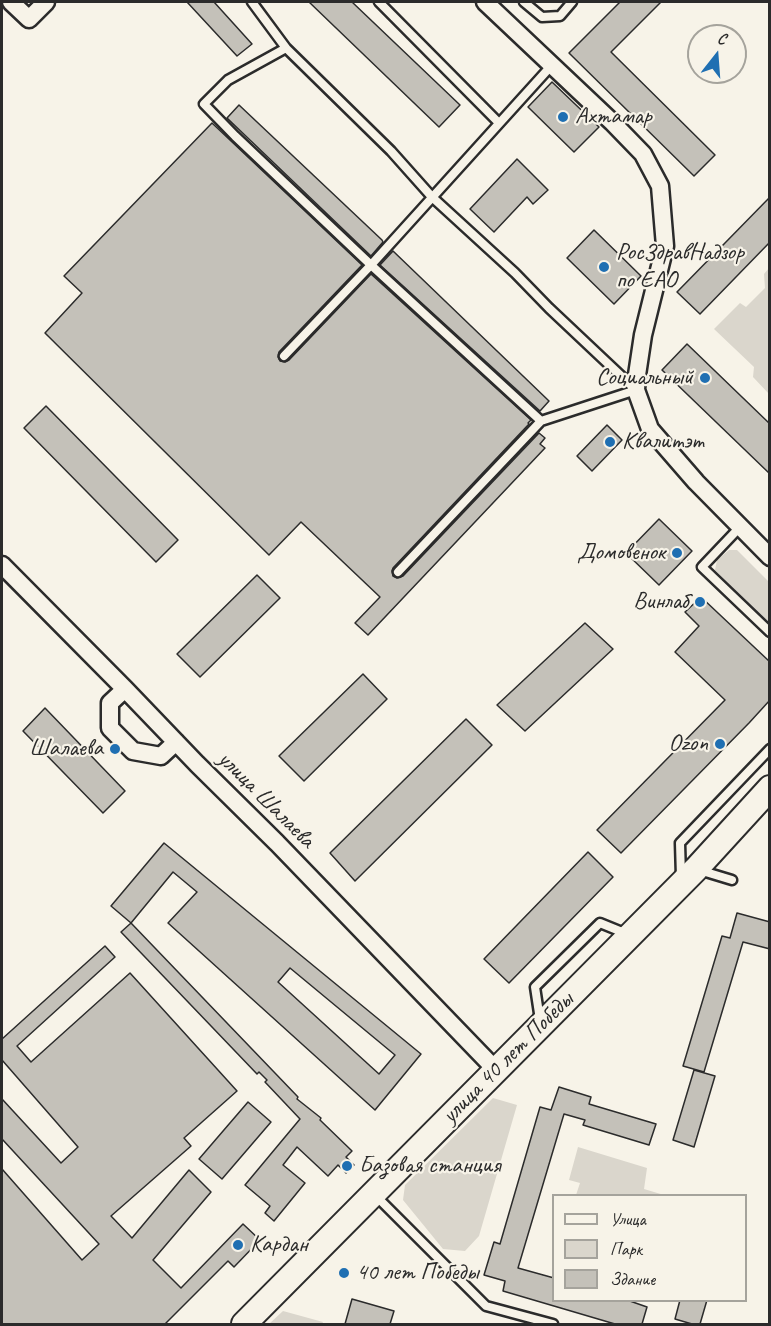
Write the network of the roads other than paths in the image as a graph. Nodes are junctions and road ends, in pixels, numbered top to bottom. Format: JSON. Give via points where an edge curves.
{"nodes":[{"id":1,"x":11,"y":2,"type":"edge"},
{"id":2,"x":46,"y":2,"type":"edge"},
{"id":3,"x":252,"y":2,"type":"edge"},
{"id":4,"x":379,"y":2,"type":"edge"},
{"id":5,"x":485,"y":2,"type":"edge"},
{"id":6,"x":524,"y":2,"type":"edge"},
{"id":7,"x":572,"y":2,"type":"edge"},
{"id":8,"x":286,"y":48,"type":"junction"},
{"id":9,"x":552,"y":65,"type":"junction"},
{"id":10,"x":499,"y":123,"type":"junction"},
{"id":11,"x":432,"y":197,"type":"junction"},
{"id":12,"x":371,"y":265,"type":"junction"},
{"id":13,"x":284,"y":356,"type":"dead end"},
{"id":14,"x":636,"y":390,"type":"junction"},
{"id":15,"x":541,"y":421,"type":"junction"},
{"id":16,"x":740,"y":527,"type":"junction"},
{"id":17,"x":770,"y":557,"type":"edge"},
{"id":18,"x":2,"y":565,"type":"edge"},
{"id":19,"x":398,"y":572,"type":"dead end"},
{"id":20,"x":770,"y":632,"type":"edge"},
{"id":21,"x":125,"y":689,"type":"junction"},
{"id":22,"x":176,"y":742,"type":"junction"},
{"id":23,"x":770,"y":749,"type":"edge"},
{"id":24,"x":770,"y":788,"type":"edge"},
{"id":25,"x":689,"y":876,"type":"junction"},
{"id":26,"x":732,"y":880,"type":"dead end"},
{"id":27,"x":496,"y":1070,"type":"junction"},
{"id":28,"x":374,"y":1194,"type":"junction"},
{"id":29,"x":244,"y":1324,"type":"edge"},
{"id":30,"x":553,"y":1324,"type":"edge"}],
"edges":[{"from":1,"to":2,"type":"street","via":[[29,19]]},
{"from":3,"to":8,"type":"lane"},
{"from":4,"to":10,"type":"lane"},
{"from":5,"to":9,"type":"street"},
{"from":6,"to":7,"type":"lane","via":[[542,17],[560,16]]},
{"from":8,"to":11,"type":"lane"},
{"from":8,"to":12,"type":"lane","via":[[228,80],[204,104]]},
{"from":9,"to":10,"type":"lane"},
{"from":9,"to":14,"type":"street","via":[[642,154],[660,186],[665,246],[643,334]]},
{"from":10,"to":11,"type":"lane"},
{"from":11,"to":12,"type":"lane"},
{"from":11,"to":14,"type":"lane"},
{"from":12,"to":13,"type":"lane"},
{"from":12,"to":15,"type":"lane"},
{"from":14,"to":15,"type":"lane"},
{"from":14,"to":16,"type":"street","via":[[650,429]]},
{"from":15,"to":19,"type":"lane"},
{"from":16,"to":17,"type":"street"},
{"from":16,"to":20,"type":"lane","via":[[702,567]]},
{"from":18,"to":21,"type":"street","name":"улица Шалаева"},
{"from":21,"to":22,"type":"street","name":"улица Шалаева"},
{"from":21,"to":22,"type":"street","via":[[110,703],[110,728],[133,751],[161,756]]},
{"from":22,"to":27,"type":"street","name":"улица Шалаева"},
{"from":23,"to":25,"type":"lane","via":[[680,843]]},
{"from":24,"to":25,"type":"main road","name":"улица 40 лет Победы"},
{"from":25,"to":26,"type":"lane"},
{"from":25,"to":27,"type":"main road","name":"улица 40 лет Победы"},
{"from":27,"to":28,"type":"main road","name":"улица 40 лет Победы"},
{"from":28,"to":29,"type":"main road","name":"улица 40 лет Победы"},
{"from":28,"to":30,"type":"lane","via":[[486,1306]]}]}
